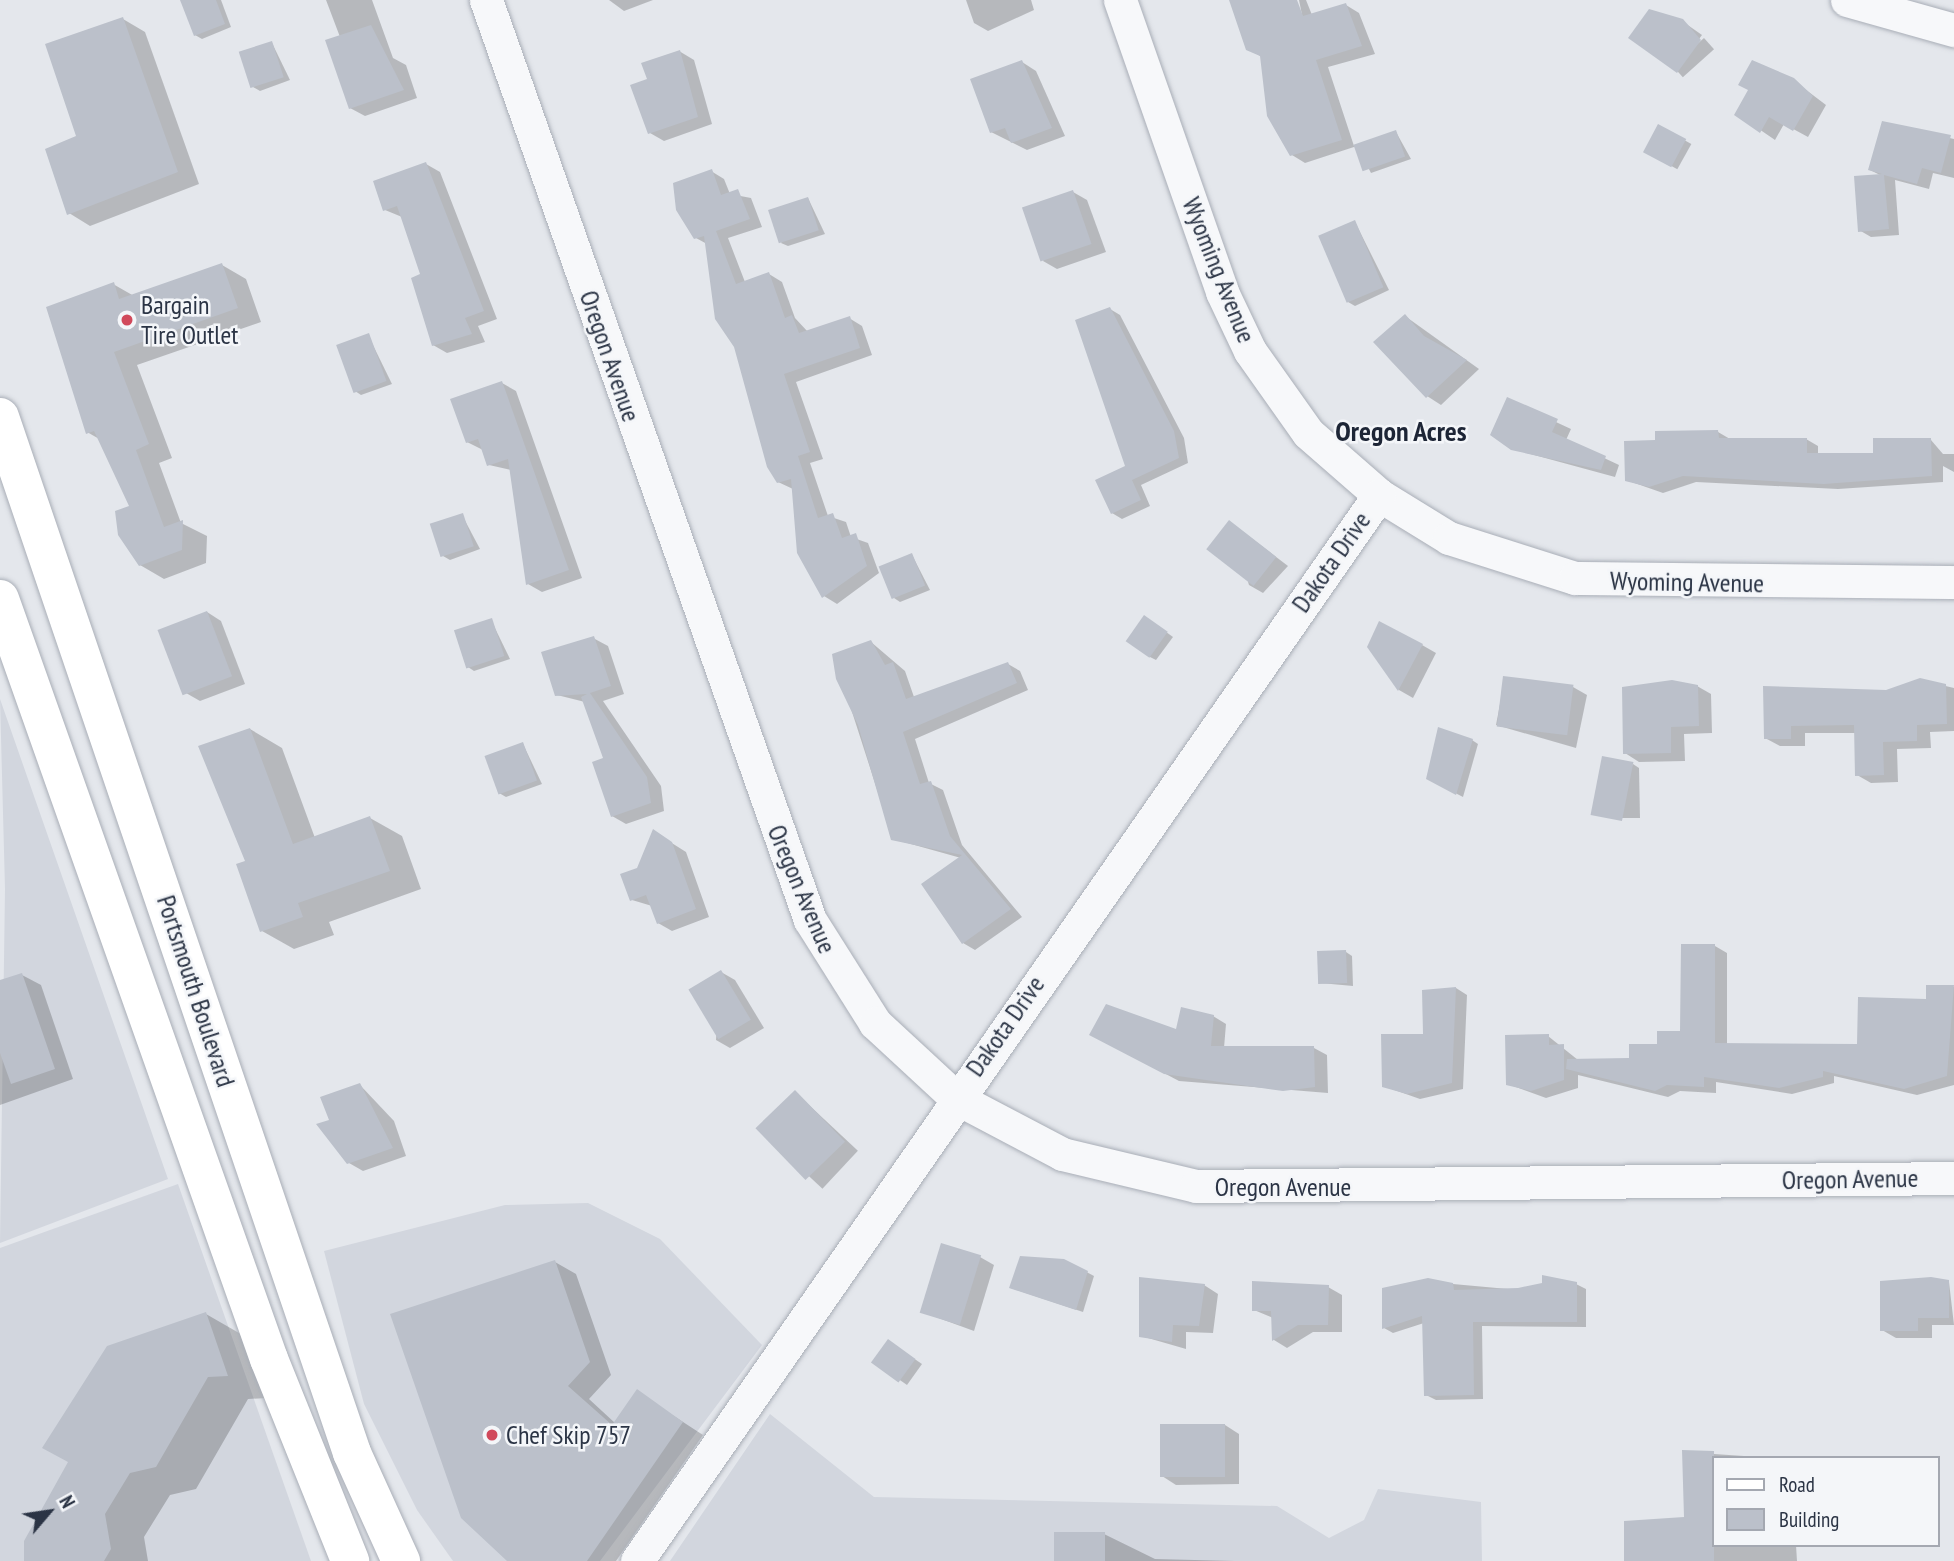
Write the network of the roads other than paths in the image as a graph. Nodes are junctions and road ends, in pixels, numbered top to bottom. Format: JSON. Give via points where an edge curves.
{"nodes":[{"id":1,"x":486,"y":0,"type":"edge"},
{"id":2,"x":1121,"y":0,"type":"edge"},
{"id":3,"x":1847,"y":0,"type":"edge"},
{"id":4,"x":1954,"y":30,"type":"edge"},
{"id":5,"x":0,"y":417,"type":"edge"},
{"id":6,"x":1379,"y":495,"type":"junction"},
{"id":7,"x":1954,"y":582,"type":"edge"},
{"id":8,"x":0,"y":598,"type":"edge"},
{"id":9,"x":956,"y":1098,"type":"junction"},
{"id":10,"x":1954,"y":1178,"type":"edge"},
{"id":11,"x":350,"y":1561,"type":"edge"},
{"id":12,"x":401,"y":1561,"type":"edge"},
{"id":13,"x":637,"y":1561,"type":"edge"}],
"edges":[{"from":1,"to":9,"type":"street","name":"Oregon Avenue","via":[[810,920],[875,1023]]},
{"from":2,"to":6,"type":"street","name":"Wyoming Avenue","via":[[1222,292],[1250,351],[1308,433]]},
{"from":3,"to":4,"type":"street"},
{"from":5,"to":12,"type":"main road","name":"Portsmouth Boulevard","via":[[352,1453]]},
{"from":6,"to":7,"type":"street","name":"Wyoming Avenue","via":[[1449,538],[1516,565],[1575,578]]},
{"from":6,"to":9,"type":"street","name":"Dakota Drive"},
{"from":8,"to":11,"type":"main road","name":"Portsmouth Boulevard","via":[[273,1371]]},
{"from":9,"to":10,"type":"street","name":"Oregon Avenue","via":[[1062,1154],[1196,1186]]},
{"from":9,"to":13,"type":"street","name":"Dakota Drive"}]}
